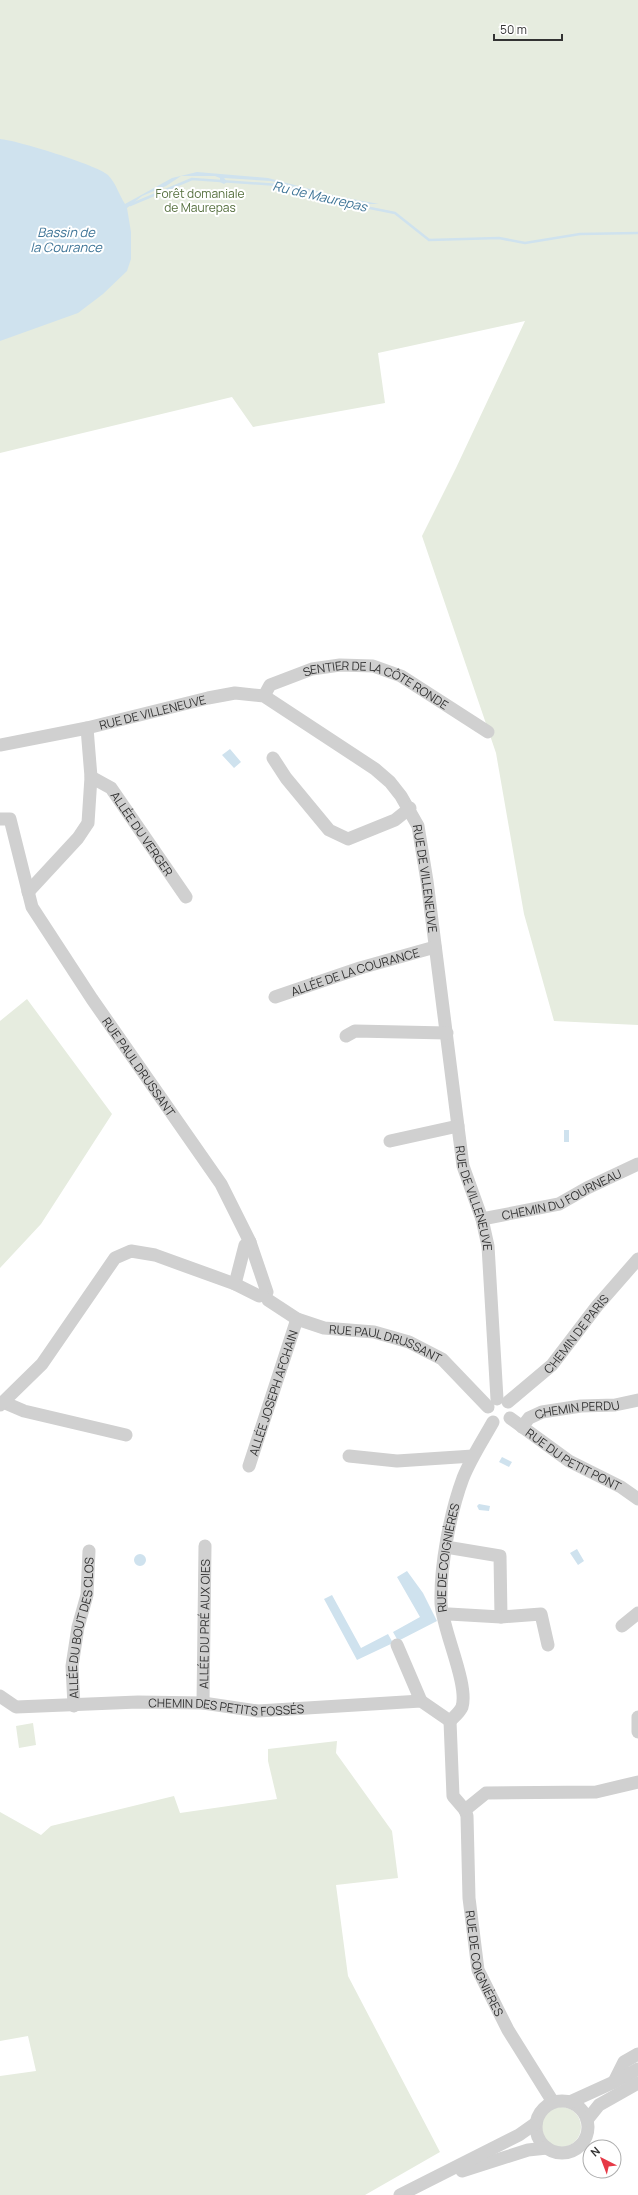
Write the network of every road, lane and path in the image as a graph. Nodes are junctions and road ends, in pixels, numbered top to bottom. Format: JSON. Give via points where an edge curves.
{"nodes":[{"id":1,"x":264,"y":696,"type":"junction"},
{"id":2,"x":87,"y":728,"type":"junction"},
{"id":3,"x":488,"y":732,"type":"dead end"},
{"id":4,"x":0,"y":745,"type":"edge"},
{"id":5,"x":273,"y":758,"type":"dead end"},
{"id":6,"x":91,"y":777,"type":"junction"},
{"id":7,"x":410,"y":808,"type":"junction"},
{"id":8,"x":0,"y":819,"type":"edge"},
{"id":9,"x":28,"y":892,"type":"junction"},
{"id":10,"x":186,"y":897,"type":"dead end"},
{"id":11,"x":436,"y":947,"type":"junction"},
{"id":12,"x":275,"y":997,"type":"dead end"},
{"id":13,"x":447,"y":1034,"type":"junction"},
{"id":14,"x":346,"y":1036,"type":"dead end"},
{"id":15,"x":458,"y":1126,"type":"junction"},
{"id":16,"x":390,"y":1141,"type":"dead end"},
{"id":17,"x":638,"y":1164,"type":"edge"},
{"id":18,"x":482,"y":1219,"type":"junction"},
{"id":19,"x":250,"y":1242,"type":"junction"},
{"id":20,"x":638,"y":1259,"type":"edge"},
{"id":21,"x":235,"y":1284,"type":"junction"},
{"id":22,"x":265,"y":1296,"type":"junction"},
{"id":23,"x":297,"y":1319,"type":"junction"},
{"id":24,"x":638,"y":1400,"type":"edge"},
{"id":25,"x":498,"y":1403,"type":"junction"},
{"id":26,"x":1,"y":1404,"type":"edge"},
{"id":27,"x":510,"y":1418,"type":"junction"},
{"id":28,"x":493,"y":1422,"type":"junction"},
{"id":29,"x":522,"y":1427,"type":"junction"},
{"id":30,"x":126,"y":1435,"type":"dead end"},
{"id":31,"x":349,"y":1456,"type":"dead end"},
{"id":32,"x":473,"y":1456,"type":"junction"},
{"id":33,"x":249,"y":1466,"type":"dead end"},
{"id":34,"x":638,"y":1499,"type":"edge"},
{"id":35,"x":205,"y":1546,"type":"dead end"},
{"id":36,"x":446,"y":1547,"type":"junction"},
{"id":37,"x":89,"y":1551,"type":"dead end"},
{"id":38,"x":638,"y":1613,"type":"edge"},
{"id":39,"x":444,"y":1615,"type":"junction"},
{"id":40,"x":501,"y":1617,"type":"junction"},
{"id":41,"x":622,"y":1626,"type":"dead end"},
{"id":42,"x":397,"y":1645,"type":"dead end"},
{"id":43,"x":548,"y":1645,"type":"dead end"},
{"id":44,"x":0,"y":1696,"type":"edge"},
{"id":45,"x":421,"y":1701,"type":"junction"},
{"id":46,"x":203,"y":1703,"type":"junction"},
{"id":47,"x":74,"y":1706,"type":"junction"},
{"id":48,"x":638,"y":1717,"type":"edge"},
{"id":49,"x":450,"y":1720,"type":"junction"},
{"id":50,"x":638,"y":1732,"type":"edge"},
{"id":51,"x":638,"y":1782,"type":"edge"},
{"id":52,"x":465,"y":1810,"type":"junction"},
{"id":53,"x":638,"y":2054,"type":"edge"},
{"id":54,"x":638,"y":2069,"type":"edge"},
{"id":55,"x":614,"y":2082,"type":"junction"},
{"id":56,"x":638,"y":2083,"type":"edge"},
{"id":57,"x":553,"y":2102,"type":"junction"},
{"id":58,"x":570,"y":2102,"type":"junction"},
{"id":59,"x":587,"y":2120,"type":"junction"},
{"id":60,"x":536,"y":2124,"type":"junction"},
{"id":61,"x":547,"y":2148,"type":"junction"},
{"id":62,"x":427,"y":2181,"type":"junction"},
{"id":63,"x":400,"y":2195,"type":"edge"}],
"edges":[{"from":1,"to":2,"type":"street","name":"RUE DE VILLENEUVE","via":[[235,693]]},
{"from":1,"to":3,"type":"street","name":"SENTIER DE LA CÔTE RONDE","via":[[270,686],[312,669],[340,665],[373,666],[401,676]]},
{"from":1,"to":7,"type":"street","name":"RUE DE VILLENEUVE","via":[[375,769],[390,782]]},
{"from":2,"to":4,"type":"street","name":"RUE DE VILLENEUVE"},
{"from":2,"to":6,"type":"street"},
{"from":5,"to":7,"type":"street","via":[[286,778],[329,830],[348,838],[395,820]]},
{"from":6,"to":9,"type":"street","via":[[88,823],[78,838]]},
{"from":6,"to":10,"type":"street","name":"ALLÉE DU VERGER","via":[[111,788]]},
{"from":7,"to":11,"type":"street","name":"RUE DE VILLENEUVE","via":[[418,826]]},
{"from":8,"to":9,"type":"street","name":"RUE PAUL DRUSSANT","via":[[10,819]]},
{"from":9,"to":19,"type":"street","name":"RUE PAUL DRUSSANT","via":[[32,907],[92,999],[221,1184]]},
{"from":11,"to":12,"type":"street","name":"ALLÉE DE LA COURANCE","via":[[360,968]]},
{"from":11,"to":13,"type":"street","name":"RUE DE VILLENEUVE"},
{"from":13,"to":14,"type":"street","via":[[355,1031]]},
{"from":13,"to":15,"type":"street","name":"RUE DE VILLENEUVE"},
{"from":15,"to":16,"type":"street"},
{"from":15,"to":18,"type":"street","name":"RUE DE VILLENEUVE","via":[[462,1166]]},
{"from":17,"to":18,"type":"street","name":"CHEMIN DU FOURNEAU","via":[[560,1204]]},
{"from":18,"to":25,"type":"street","name":"RUE DE VILLENEUVE","via":[[488,1246]]},
{"from":19,"to":21,"type":"street","via":[[245,1245]]},
{"from":19,"to":22,"type":"street","name":"RUE PAUL DRUSSANT"},
{"from":20,"to":25,"type":"street","name":"CHEMIN DE PARIS","via":[[597,1306],[552,1365]]},
{"from":21,"to":22,"type":"street","name":"RUE PAUL DRUSSANT","via":[[259,1296]]},
{"from":21,"to":26,"type":"street","name":"RUE PAUL DRUSSANT","via":[[155,1255],[131,1251],[115,1258],[42,1364]]},
{"from":22,"to":23,"type":"street","name":"RUE PAUL DRUSSANT"},
{"from":23,"to":25,"type":"street","name":"RUE PAUL DRUSSANT","via":[[324,1328],[374,1332],[409,1342],[442,1359]]},
{"from":23,"to":33,"type":"street","name":"ALLÉE JOSEPH AFCHAIN"},
{"from":24,"to":29,"type":"street","name":"CHEMIN PERDU","via":[[615,1405],[581,1406],[542,1412],[529,1418]]},
{"from":25,"to":27,"type":"street","via":[[512,1411]]},
{"from":25,"to":28,"type":"street","via":[[488,1416]]},
{"from":26,"to":30,"type":"street"},
{"from":27,"to":28,"type":"street","via":[[500,1424]]},
{"from":27,"to":29,"type":"street","name":"RUE DU PETIT PONT"},
{"from":28,"to":32,"type":"street","name":"RUE DE COIGNIÈRES"},
{"from":29,"to":34,"type":"street","name":"RUE DU PETIT PONT","via":[[569,1461],[621,1487]]},
{"from":31,"to":32,"type":"street","via":[[396,1461]]},
{"from":32,"to":36,"type":"street","name":"RUE DE COIGNIÈRES","via":[[451,1516]]},
{"from":35,"to":46,"type":"street","name":"ALLÉE DU PRÉ AUX OIES"},
{"from":36,"to":39,"type":"street","name":"RUE DE COIGNIÈRES","via":[[441,1604]]},
{"from":36,"to":40,"type":"street","via":[[500,1556]]},
{"from":37,"to":47,"type":"street","name":"ALLÉE DU BOUT DES CLOS","via":[[87,1595],[78,1627],[72,1666]]},
{"from":38,"to":41,"type":"street"},
{"from":39,"to":40,"type":"street"},
{"from":39,"to":49,"type":"street","name":"RUE DE COIGNIÈRES","via":[[463,1701],[461,1709]]},
{"from":40,"to":43,"type":"street","via":[[541,1614]]},
{"from":42,"to":45,"type":"street"},
{"from":44,"to":47,"type":"street","name":"CHEMIN DES PETITS FOSSÉS","via":[[16,1707]]},
{"from":45,"to":46,"type":"street","name":"CHEMIN DES PETITS FOSSÉS","via":[[258,1711]]},
{"from":45,"to":49,"type":"street"},
{"from":46,"to":47,"type":"street","name":"CHEMIN DES PETITS FOSSÉS","via":[[138,1702]]},
{"from":48,"to":50,"type":"street"},
{"from":49,"to":52,"type":"street","via":[[453,1796]]},
{"from":51,"to":52,"type":"street","via":[[596,1792],[486,1793]]},
{"from":52,"to":57,"type":"street","name":"RUE DE COIGNIÈRES","via":[[469,1898],[478,1970],[508,2030]]},
{"from":53,"to":55,"type":"street","via":[[624,2062]]},
{"from":54,"to":55,"type":"street"},
{"from":55,"to":58,"type":"street"},
{"from":56,"to":59,"type":"street","via":[[599,2105]]},
{"from":57,"to":58,"type":"street"},
{"from":57,"to":60,"type":"street","via":[[542,2111]]},
{"from":58,"to":59,"type":"street","via":[[577,2106]]},
{"from":59,"to":61,"type":"street","via":[[586,2135],[577,2148],[562,2153]]},
{"from":60,"to":61,"type":"street","via":[[537,2135]]},
{"from":60,"to":62,"type":"street"},
{"from":61,"to":62,"type":"street","via":[[523,2152]]},
{"from":62,"to":63,"type":"street"}]}
